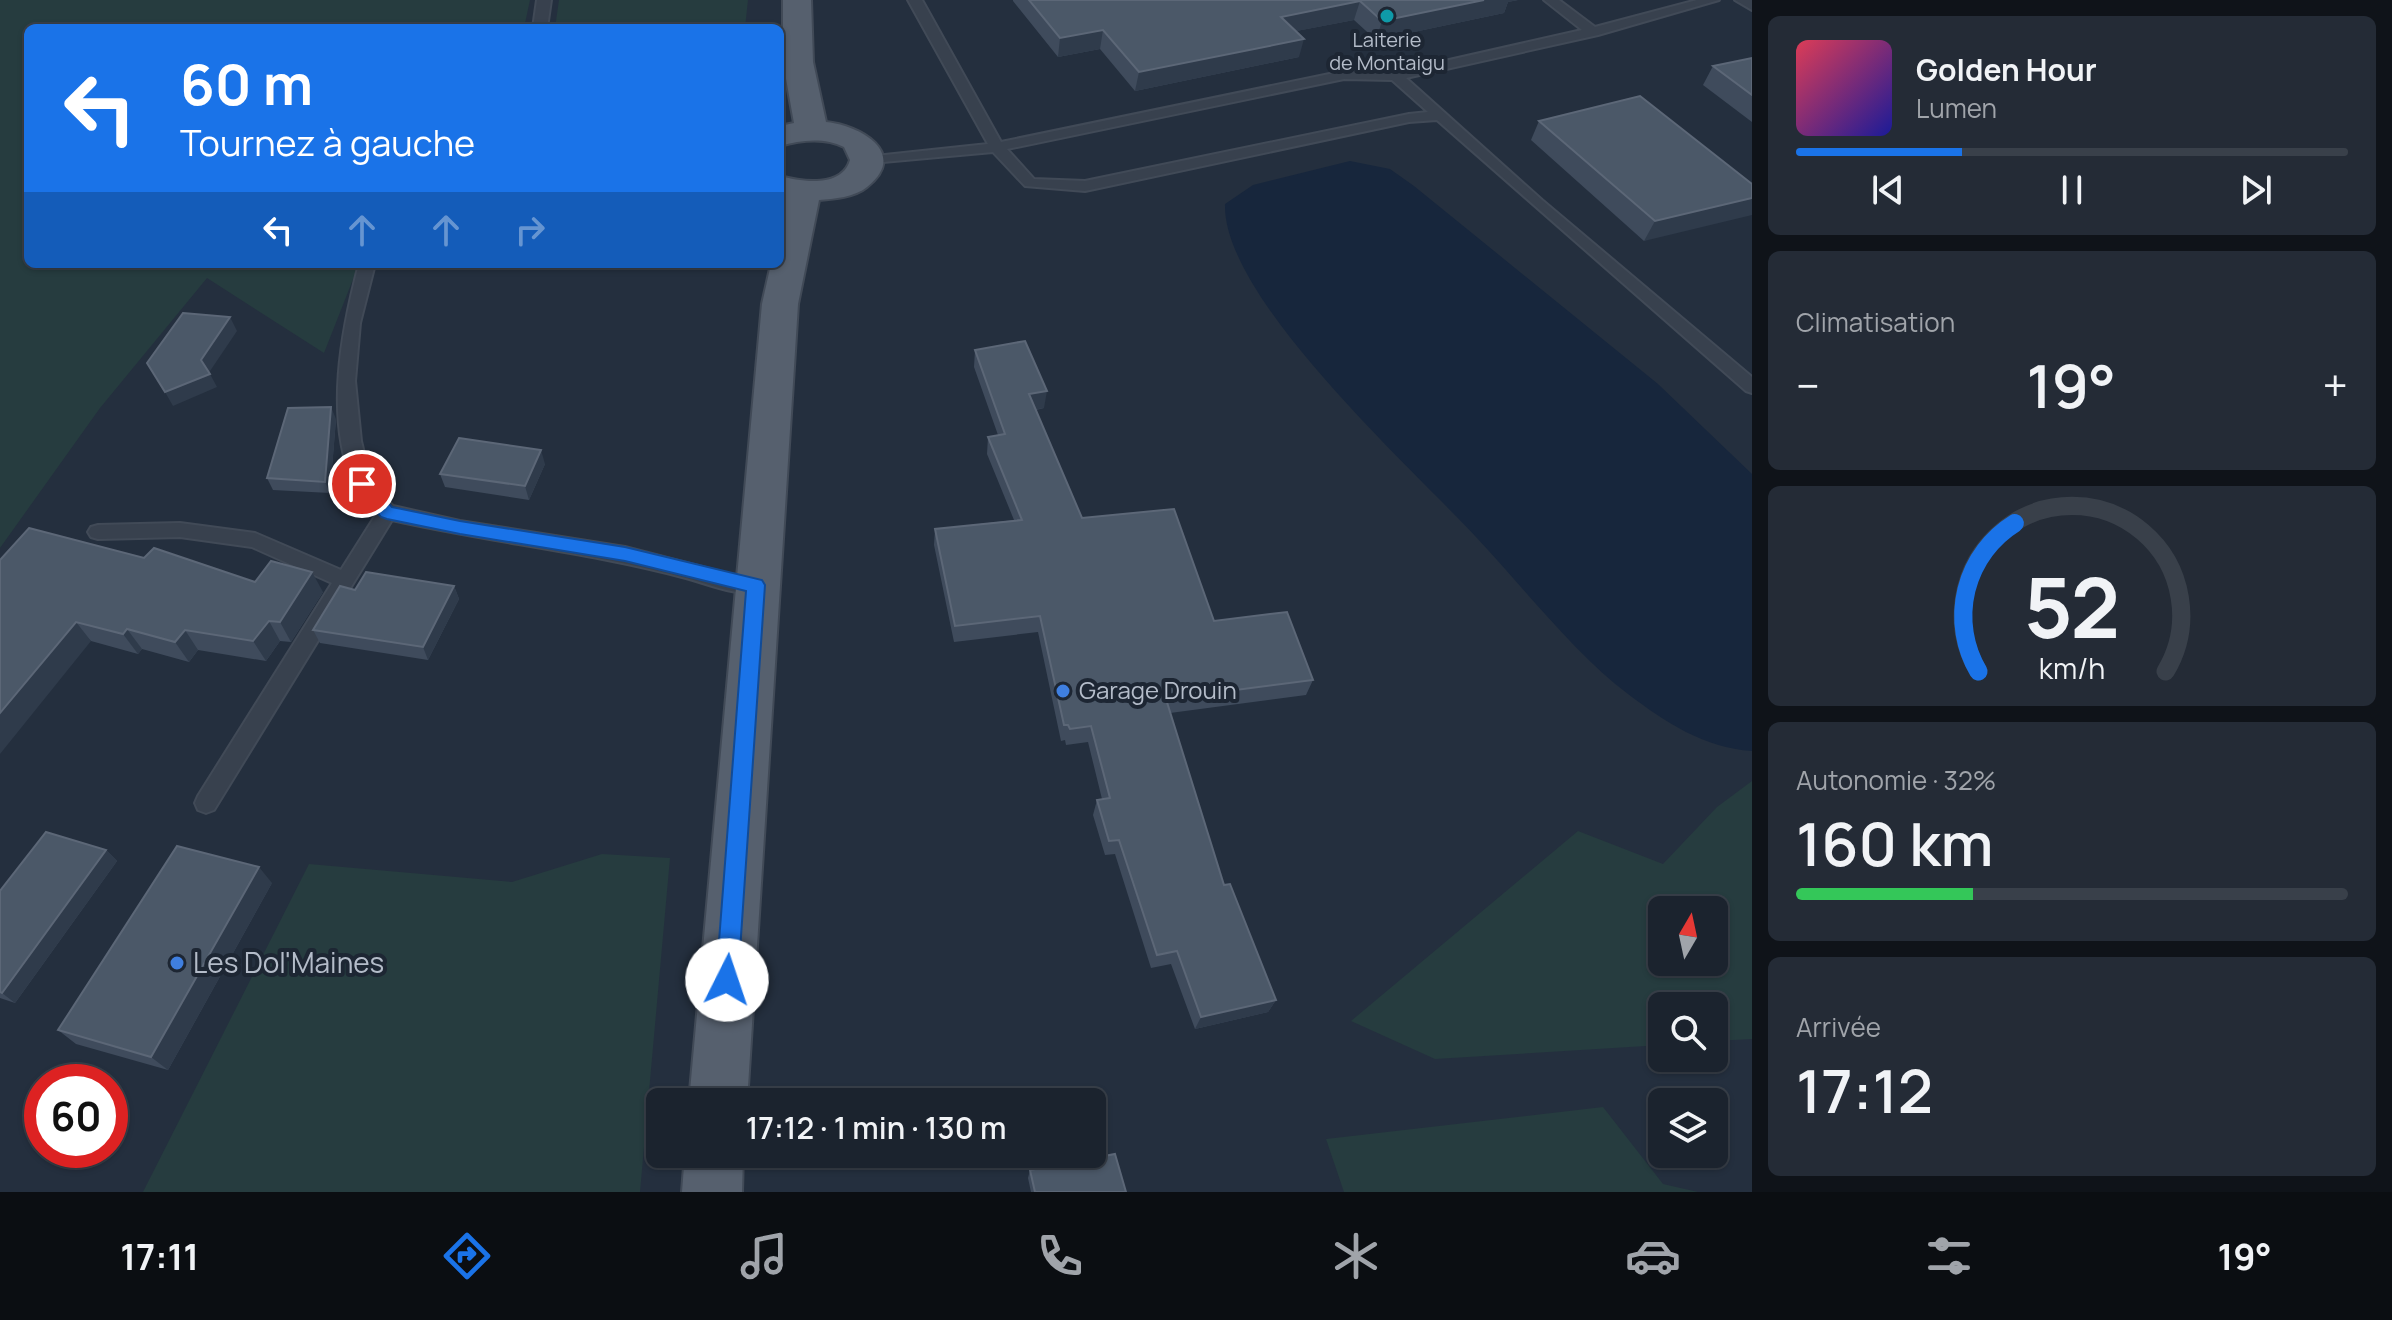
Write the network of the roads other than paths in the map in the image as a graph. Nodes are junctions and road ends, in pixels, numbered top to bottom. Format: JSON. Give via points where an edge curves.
{"nodes":[{"id":1,"x":544,"y":0,"type":"edge"},
{"id":2,"x":797,"y":0,"type":"edge"},
{"id":3,"x":915,"y":0,"type":"edge"},
{"id":4,"x":1551,"y":0,"type":"edge"},
{"id":5,"x":1712,"y":0,"type":"edge"},
{"id":6,"x":1742,"y":0,"type":"edge"},
{"id":7,"x":1752,"y":6,"type":"edge"},
{"id":8,"x":541,"y":24,"type":"edge"},
{"id":9,"x":1593,"y":32,"type":"junction"},
{"id":10,"x":1396,"y":76,"type":"junction"},
{"id":11,"x":1438,"y":116,"type":"junction"},
{"id":12,"x":796,"y":132,"type":"edge"},
{"id":13,"x":997,"y":147,"type":"junction"},
{"id":14,"x":866,"y":161,"type":"junction"},
{"id":15,"x":792,"y":189,"type":"edge"},
{"id":16,"x":784,"y":266,"type":"edge"},
{"id":17,"x":366,"y":268,"type":"edge"},
{"id":18,"x":784,"y":268,"type":"edge"},
{"id":19,"x":1752,"y":387,"type":"edge"},
{"id":20,"x":387,"y":512,"type":"junction"},
{"id":21,"x":98,"y":532,"type":"dead end"},
{"id":22,"x":345,"y":580,"type":"junction"},
{"id":23,"x":756,"y":585,"type":"junction"},
{"id":24,"x":206,"y":803,"type":"dead end"},
{"id":25,"x":719,"y":1088,"type":"edge"},
{"id":26,"x":713,"y":1168,"type":"edge"},
{"id":27,"x":712,"y":1192,"type":"edge"}],
"edges":[{"from":1,"to":8,"type":"lane"},
{"from":2,"to":12,"type":"main road"},
{"from":3,"to":13,"type":"lane"},
{"from":4,"to":9,"type":"lane"},
{"from":5,"to":9,"type":"lane"},
{"from":6,"to":7,"type":"lane"},
{"from":9,"to":10,"type":"lane"},
{"from":10,"to":11,"type":"lane"},
{"from":10,"to":13,"type":"lane","via":[[1344,75]]},
{"from":11,"to":13,"type":"lane","via":[[1085,186],[1030,183]]},
{"from":11,"to":19,"type":"lane"},
{"from":12,"to":14,"type":"main road","via":[[836,133],[856,142]]},
{"from":13,"to":14,"type":"lane"},
{"from":14,"to":15,"type":"main road","via":[[862,171],[840,187]]},
{"from":15,"to":16,"type":"main road"},
{"from":17,"to":20,"type":"lane","via":[[352,323],[346,381],[362,484]]},
{"from":18,"to":23,"type":"main road"},
{"from":20,"to":22,"type":"lane"},
{"from":20,"to":23,"type":"lane","via":[[625,554]]},
{"from":21,"to":22,"type":"lane","via":[[180,530],[255,540]]},
{"from":22,"to":24,"type":"lane"},
{"from":23,"to":25,"type":"main road"},
{"from":26,"to":27,"type":"main road"}]}
